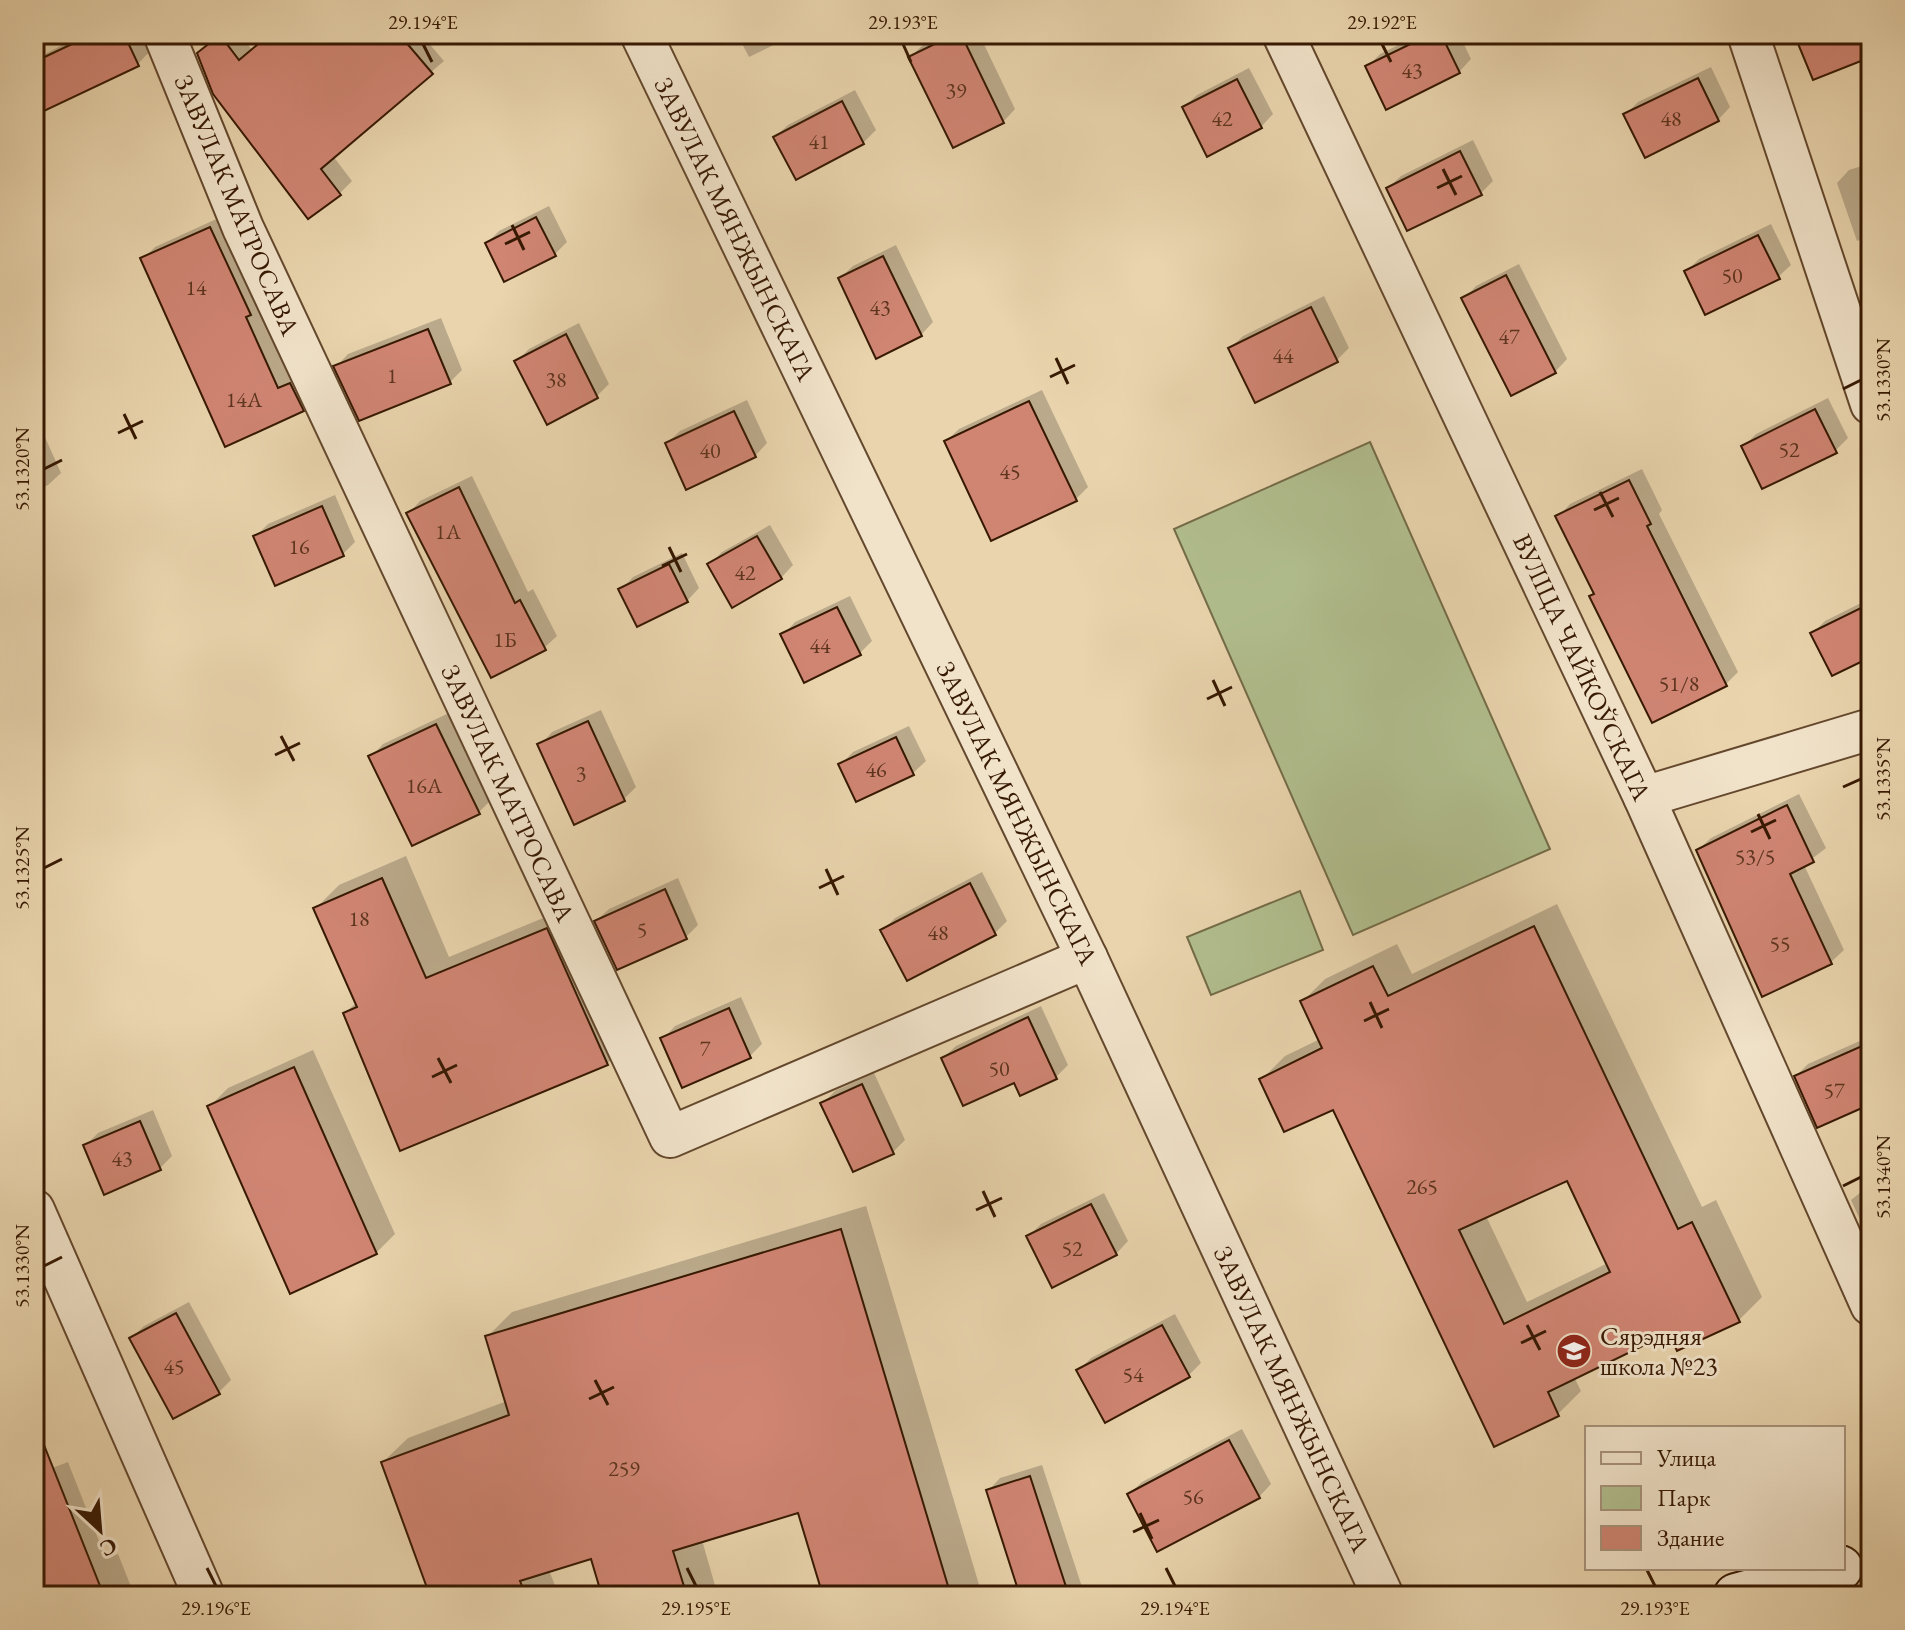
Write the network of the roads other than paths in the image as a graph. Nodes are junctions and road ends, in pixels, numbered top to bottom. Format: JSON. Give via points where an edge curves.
{"nodes":[{"id":1,"x":164,"y":34,"type":"edge"},
{"id":2,"x":641,"y":34,"type":"edge"},
{"id":3,"x":1283,"y":34,"type":"edge"},
{"id":4,"x":1748,"y":34,"type":"edge"},
{"id":5,"x":1871,"y":404,"type":"edge"},
{"id":6,"x":1871,"y":729,"type":"edge"},
{"id":7,"x":1644,"y":797,"type":"junction"},
{"id":8,"x":1087,"y":958,"type":"junction"},
{"id":9,"x":34,"y":1210,"type":"edge"},
{"id":10,"x":1871,"y":1305,"type":"edge"},
{"id":11,"x":1871,"y":1560,"type":"edge"},
{"id":12,"x":1845,"y":1567,"type":"edge"},
{"id":13,"x":1834,"y":1570,"type":"edge"},
{"id":14,"x":204,"y":1596,"type":"edge"},
{"id":15,"x":1383,"y":1596,"type":"edge"},
{"id":16,"x":1736,"y":1596,"type":"edge"}],
"edges":[{"from":1,"to":8,"type":"street","name":"ЗАВУЛАК МАТРОСАВА","via":[[249,242],[670,1137]]},
{"from":2,"to":8,"type":"street","name":"ЗАВУЛАК МЯНЖЫНСКАГА"},
{"from":3,"to":7,"type":"street","name":"ВУЛІЦА ЧАЙКОЎСКАГА"},
{"from":4,"to":5,"type":"street"},
{"from":6,"to":7,"type":"street"},
{"from":7,"to":10,"type":"street","name":"ВУЛІЦА ЧАЙКОЎСКАГА"},
{"from":8,"to":15,"type":"street","name":"ЗАВУЛАК МЯНЖЫНСКАГА"},
{"from":9,"to":14,"type":"street"},
{"from":11,"to":12,"type":"main road"},
{"from":13,"to":16,"type":"main road"}]}
